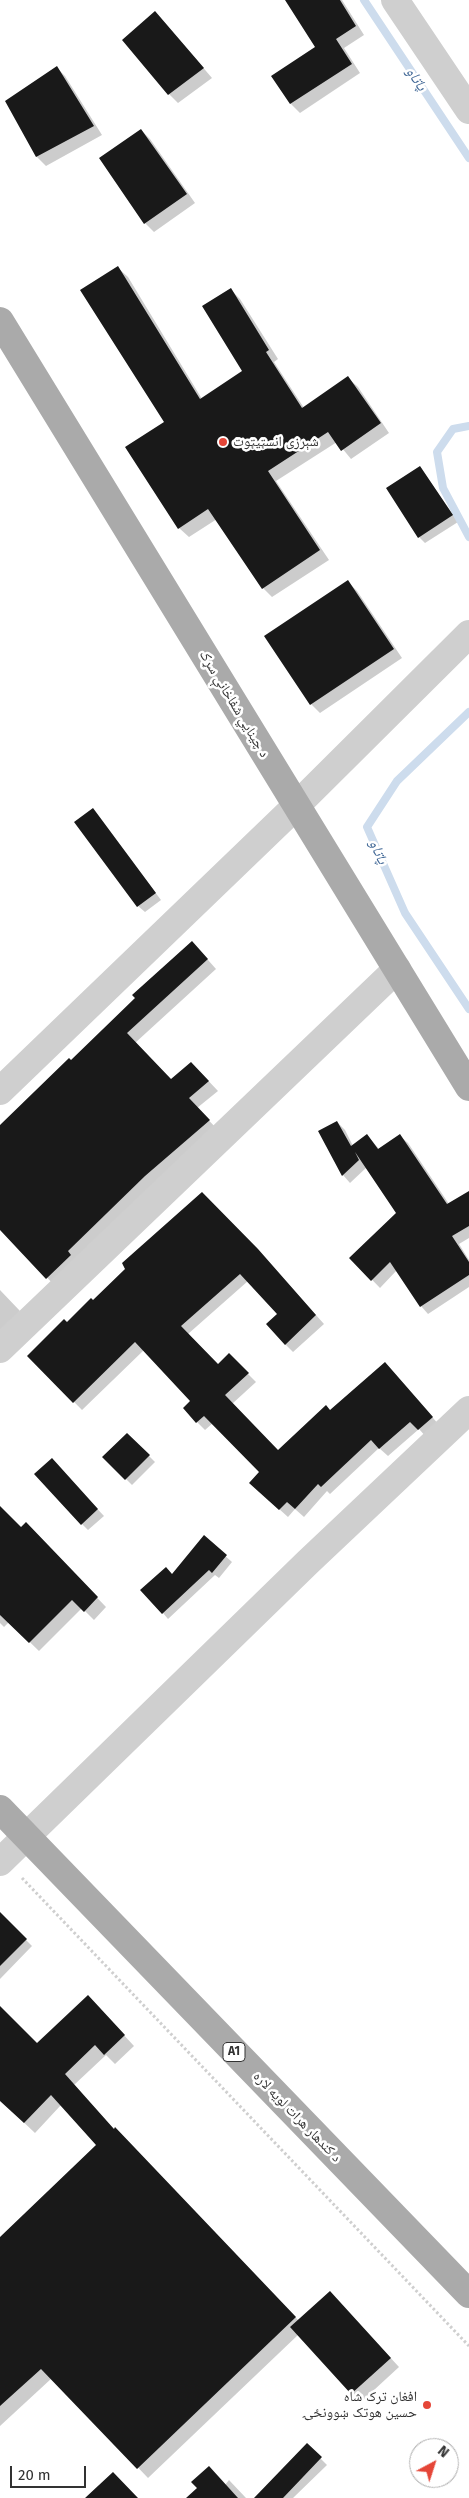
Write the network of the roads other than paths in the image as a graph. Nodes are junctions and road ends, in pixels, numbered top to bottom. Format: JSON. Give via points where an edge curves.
{"nodes":[{"id":1,"x":395,"y":0,"type":"edge"},
{"id":2,"x":469,"y":110,"type":"edge"},
{"id":3,"x":0,"y":321,"type":"edge"},
{"id":4,"x":469,"y":634,"type":"edge"},
{"id":5,"x":296,"y":806,"type":"junction"},
{"id":6,"x":397,"y":969,"type":"junction"},
{"id":7,"x":469,"y":1087,"type":"edge"},
{"id":8,"x":0,"y":1091,"type":"edge"},
{"id":9,"x":0,"y":1348,"type":"edge"},
{"id":10,"x":469,"y":1410,"type":"edge"},
{"id":11,"x":0,"y":1810,"type":"edge"},
{"id":12,"x":26,"y":1836,"type":"junction"},
{"id":13,"x":2,"y":1860,"type":"edge"},
{"id":14,"x":469,"y":2294,"type":"edge"}],
"edges":[{"from":1,"to":2,"type":"street"},
{"from":3,"to":5,"type":"main road","name":"د چينايي شفاخانې سړک"},
{"from":4,"to":5,"type":"street"},
{"from":5,"to":6,"type":"main road","name":"د چينايي شفاخانې سړک"},
{"from":5,"to":8,"type":"street"},
{"from":6,"to":7,"type":"main road","name":"د چينايي شفاخانې سړک"},
{"from":6,"to":9,"type":"street"},
{"from":10,"to":12,"type":"street"},
{"from":11,"to":12,"type":"main road","name":"د کندهار هرات لویه لاره","number":"A1"},
{"from":12,"to":13,"type":"street"},
{"from":12,"to":14,"type":"main road","name":"د کندهار هرات لویه لاره","number":"A1"}]}
